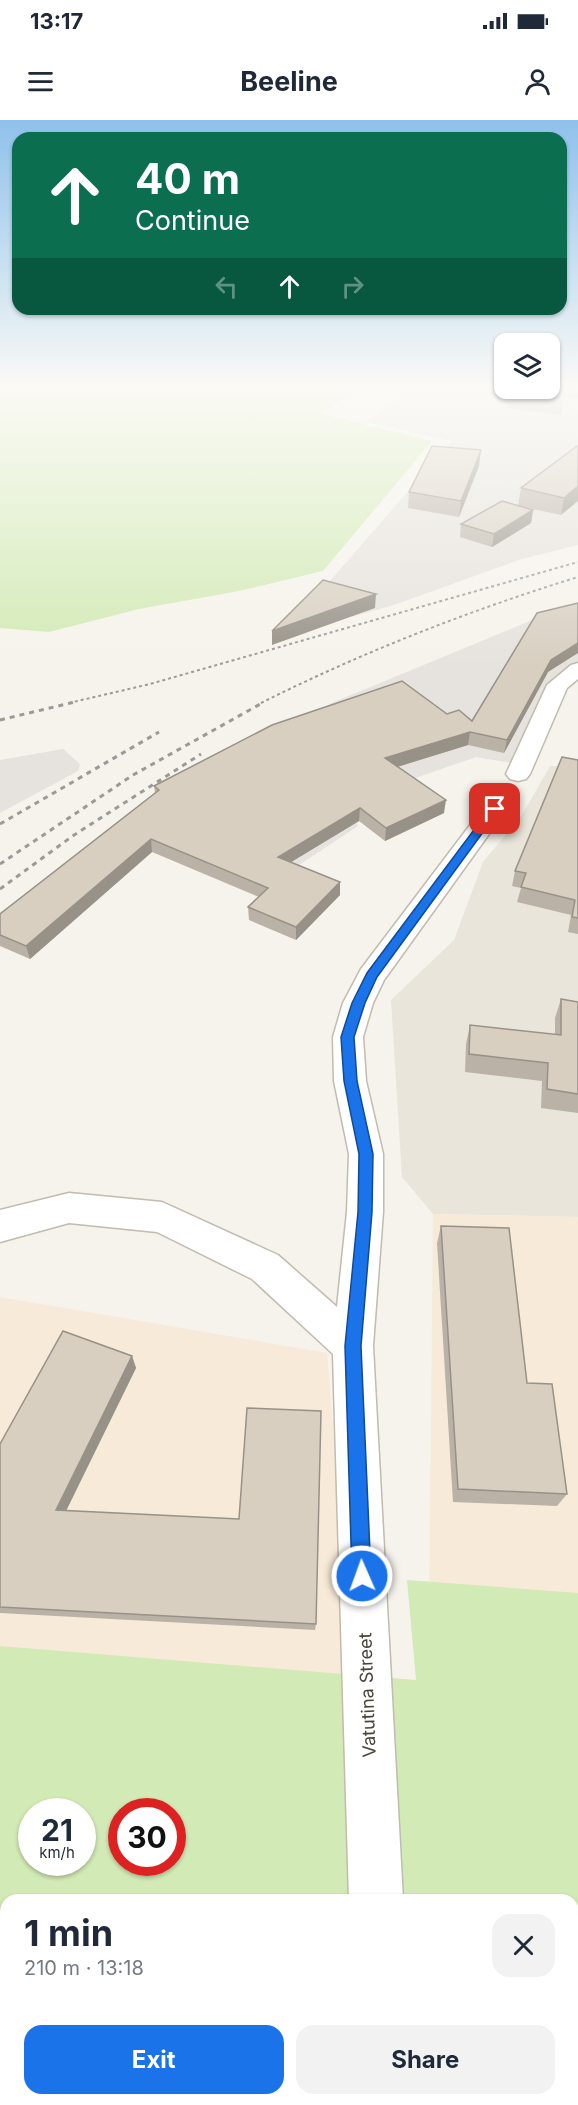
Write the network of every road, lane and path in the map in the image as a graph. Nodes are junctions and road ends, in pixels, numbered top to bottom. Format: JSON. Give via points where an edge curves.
{"nodes":[{"id":1,"x":578,"y":669,"type":"edge"},
{"id":2,"x":518,"y":774,"type":"dead end"},
{"id":3,"x":495,"y":809,"type":"dead end"},
{"id":4,"x":0,"y":1227,"type":"edge"},
{"id":5,"x":353,"y":1346,"type":"junction"},
{"id":6,"x":376,"y":1894,"type":"edge"}],
"edges":[{"from":1,"to":2,"type":"street","via":[[558,685]]},
{"from":3,"to":5,"type":"street","name":"Vatutina Street","via":[[371,976],[348,1037],[350,1081],[366,1154]]},
{"from":4,"to":5,"type":"street","via":[[69,1208],[162,1217],[265,1267]]},
{"from":5,"to":6,"type":"street","name":"Vatutina Street"}]}
